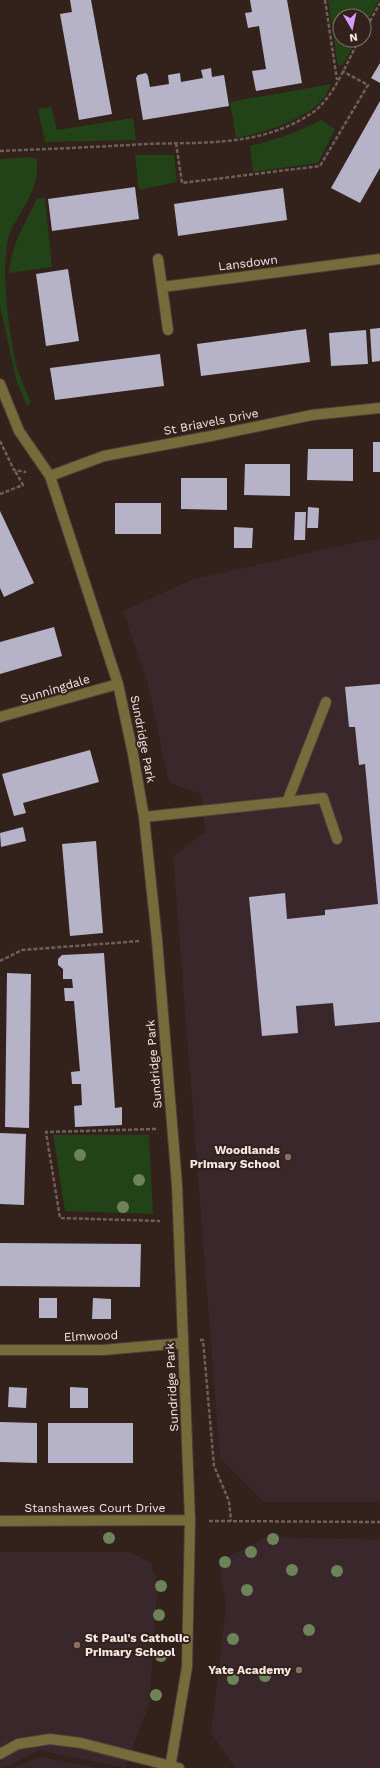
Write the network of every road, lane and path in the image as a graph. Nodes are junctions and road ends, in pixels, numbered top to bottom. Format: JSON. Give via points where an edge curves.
{"nodes":[{"id":1,"x":325,"y":0,"type":"edge"},
{"id":2,"x":380,"y":3,"type":"edge"},
{"id":3,"x":372,"y":18,"type":"edge"},
{"id":4,"x":355,"y":48,"type":"edge"},
{"id":5,"x":342,"y":71,"type":"junction"},
{"id":6,"x":337,"y":80,"type":"junction"},
{"id":7,"x":176,"y":143,"type":"junction"},
{"id":8,"x":0,"y":151,"type":"edge"},
{"id":9,"x":158,"y":259,"type":"dead end"},
{"id":10,"x":380,"y":259,"type":"edge"},
{"id":11,"x":162,"y":287,"type":"junction"},
{"id":12,"x":168,"y":330,"type":"dead end"},
{"id":13,"x":0,"y":384,"type":"edge"},
{"id":14,"x":380,"y":408,"type":"edge"},
{"id":15,"x":14,"y":470,"type":"dead end"},
{"id":16,"x":50,"y":476,"type":"junction"},
{"id":17,"x":0,"y":494,"type":"edge"},
{"id":18,"x":118,"y":684,"type":"junction"},
{"id":19,"x":326,"y":702,"type":"dead end"},
{"id":20,"x":0,"y":717,"type":"edge"},
{"id":21,"x":287,"y":802,"type":"junction"},
{"id":22,"x":144,"y":817,"type":"junction"},
{"id":23,"x":337,"y":839,"type":"dead end"},
{"id":24,"x":156,"y":940,"type":"junction"},
{"id":25,"x":0,"y":962,"type":"edge"},
{"id":26,"x":172,"y":1129,"type":"junction"},
{"id":27,"x":178,"y":1222,"type":"junction"},
{"id":28,"x":183,"y":1343,"type":"junction"},
{"id":29,"x":0,"y":1350,"type":"edge"},
{"id":30,"x":190,"y":1520,"type":"junction"},
{"id":31,"x":0,"y":1521,"type":"edge"},
{"id":32,"x":231,"y":1521,"type":"junction"},
{"id":33,"x":380,"y":1522,"type":"edge"},
{"id":34,"x":0,"y":1754,"type":"edge"},
{"id":35,"x":173,"y":1767,"type":"edge"}],
"edges":[{"from":1,"to":6,"type":"path"},
{"from":2,"to":3,"type":"path"},
{"from":4,"to":5,"type":"path"},
{"from":5,"to":6,"type":"path"},
{"from":5,"to":7,"type":"path","via":[[368,84],[320,166],[182,183]]},
{"from":6,"to":7,"type":"path","via":[[326,100],[312,112],[282,128],[251,138],[218,143]]},
{"from":7,"to":8,"type":"path"},
{"from":9,"to":11,"type":"street"},
{"from":10,"to":11,"type":"street","name":"Lansdown"},
{"from":11,"to":12,"type":"street"},
{"from":13,"to":16,"type":"street","name":"Sundridge Park","via":[[19,431]]},
{"from":14,"to":16,"type":"street","name":"St Briavels Drive","via":[[312,415],[104,456]]},
{"from":15,"to":17,"type":"path","via":[[23,485]]},
{"from":16,"to":18,"type":"street","name":"Sundridge Park"},
{"from":18,"to":20,"type":"street","name":"Sunningdale"},
{"from":18,"to":22,"type":"street","name":"Sundridge Park","via":[[134,754]]},
{"from":19,"to":21,"type":"street"},
{"from":21,"to":22,"type":"street"},
{"from":21,"to":23,"type":"street","via":[[323,798]]},
{"from":22,"to":24,"type":"street","name":"Sundridge Park"},
{"from":24,"to":25,"type":"path","via":[[22,950]]},
{"from":24,"to":26,"type":"street","name":"Sundridge Park"},
{"from":26,"to":27,"type":"street","name":"Sundridge Park"},
{"from":26,"to":27,"type":"path","via":[[46,1132],[60,1218]]},
{"from":27,"to":28,"type":"street","name":"Sundridge Park"},
{"from":28,"to":29,"type":"street","name":"Elmwood","via":[[103,1350]]},
{"from":28,"to":30,"type":"street","name":"Sundridge Park"},
{"from":28,"to":32,"type":"path","via":[[203,1340],[214,1466],[229,1501]]},
{"from":30,"to":31,"type":"street","name":"Stanshawes Court Drive"},
{"from":30,"to":32,"type":"path"},
{"from":30,"to":35,"type":"street","name":"Sundridge Park","via":[[187,1667]]},
{"from":32,"to":33,"type":"path"},
{"from":34,"to":35,"type":"street","via":[[18,1744],[50,1739],[81,1742]]}]}
